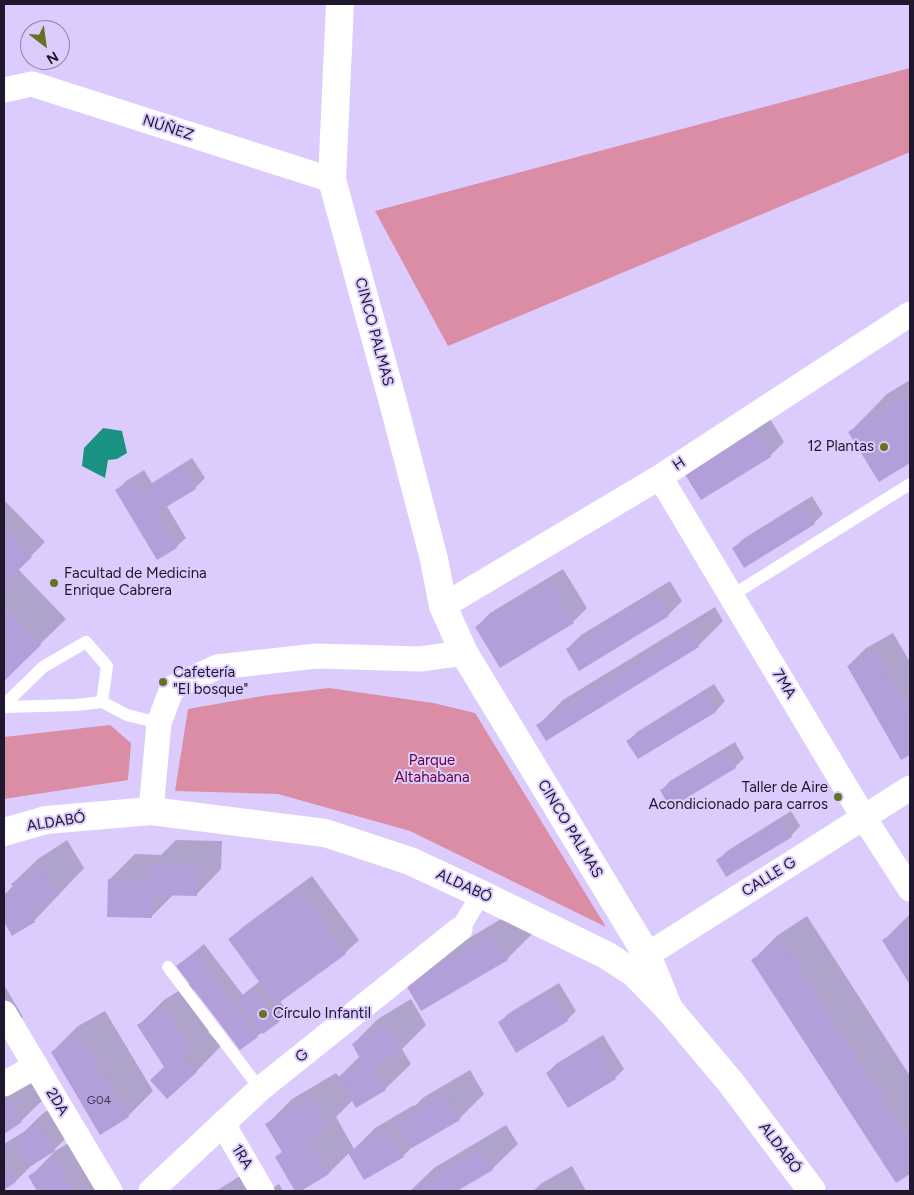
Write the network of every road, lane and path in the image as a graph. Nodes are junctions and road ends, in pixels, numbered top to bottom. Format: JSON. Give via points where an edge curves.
{"nodes":[{"id":1,"x":340,"y":4,"type":"edge"},
{"id":2,"x":4,"y":90,"type":"edge"},
{"id":3,"x":332,"y":180,"type":"junction"},
{"id":4,"x":910,"y":314,"type":"edge"},
{"id":5,"x":660,"y":477,"type":"junction"},
{"id":6,"x":910,"y":484,"type":"edge"},
{"id":7,"x":731,"y":596,"type":"junction"},
{"id":8,"x":443,"y":606,"type":"junction"},
{"id":9,"x":464,"y":653,"type":"junction"},
{"id":10,"x":102,"y":702,"type":"junction"},
{"id":11,"x":4,"y":706,"type":"edge"},
{"id":12,"x":159,"y":723,"type":"junction"},
{"id":13,"x":910,"y":788,"type":"edge"},
{"id":14,"x":151,"y":811,"type":"junction"},
{"id":15,"x":864,"y":818,"type":"junction"},
{"id":16,"x":4,"y":832,"type":"edge"},
{"id":17,"x":910,"y":889,"type":"edge"},
{"id":18,"x":481,"y":894,"type":"junction"},
{"id":19,"x":460,"y":929,"type":"joint"},
{"id":20,"x":641,"y":964,"type":"junction"},
{"id":21,"x":168,"y":967,"type":"dead end"},
{"id":22,"x":4,"y":1013,"type":"edge"},
{"id":23,"x":36,"y":1066,"type":"junction"},
{"id":24,"x":4,"y":1084,"type":"edge"},
{"id":25,"x":260,"y":1089,"type":"junction"},
{"id":26,"x":222,"y":1124,"type":"junction"},
{"id":27,"x":149,"y":1189,"type":"edge"},
{"id":28,"x":110,"y":1191,"type":"edge"},
{"id":29,"x":262,"y":1191,"type":"edge"},
{"id":30,"x":812,"y":1191,"type":"edge"}],
"edges":[{"from":1,"to":3,"type":"street","name":"CINCO PALMAS"},
{"from":2,"to":3,"type":"street","name":"NÚÑEZ","via":[[32,84]]},
{"from":3,"to":8,"type":"street","name":"CINCO PALMAS","via":[[434,559]]},
{"from":4,"to":5,"type":"street","name":"H"},
{"from":5,"to":7,"type":"street","name":"7MA"},
{"from":5,"to":8,"type":"street","name":"H"},
{"from":6,"to":7,"type":"lane"},
{"from":7,"to":15,"type":"street","name":"7MA"},
{"from":8,"to":9,"type":"street","name":"CINCO PALMAS"},
{"from":9,"to":12,"type":"street","via":[[420,660],[317,656],[217,666],[172,688]]},
{"from":9,"to":20,"type":"street","name":"CINCO PALMAS"},
{"from":10,"to":11,"type":"lane"},
{"from":10,"to":11,"type":"lane","via":[[107,666],[86,642],[43,667]]},
{"from":10,"to":12,"type":"lane","via":[[127,715]]},
{"from":12,"to":14,"type":"street"},
{"from":13,"to":15,"type":"street","name":"CALLE G"},
{"from":14,"to":16,"type":"street","name":"ALDABÓ","via":[[46,820]]},
{"from":14,"to":18,"type":"street","name":"ALDABÓ","via":[[325,833],[410,861]]},
{"from":15,"to":17,"type":"street","name":"7MA"},
{"from":15,"to":20,"type":"street","name":"CALLE G"},
{"from":18,"to":19,"type":"street"},
{"from":18,"to":20,"type":"street","name":"ALDABÓ","via":[[606,955]]},
{"from":19,"to":25,"type":"street","name":"G"},
{"from":20,"to":30,"type":"street","name":"ALDABÓ","via":[[669,1009],[732,1084]]},
{"from":21,"to":25,"type":"lane"},
{"from":22,"to":23,"type":"street","name":"2DA"},
{"from":23,"to":24,"type":"street"},
{"from":23,"to":28,"type":"street","name":"2DA"},
{"from":25,"to":26,"type":"street","name":"G"},
{"from":26,"to":27,"type":"street","name":"G"},
{"from":26,"to":29,"type":"street","name":"1RA"}]}
